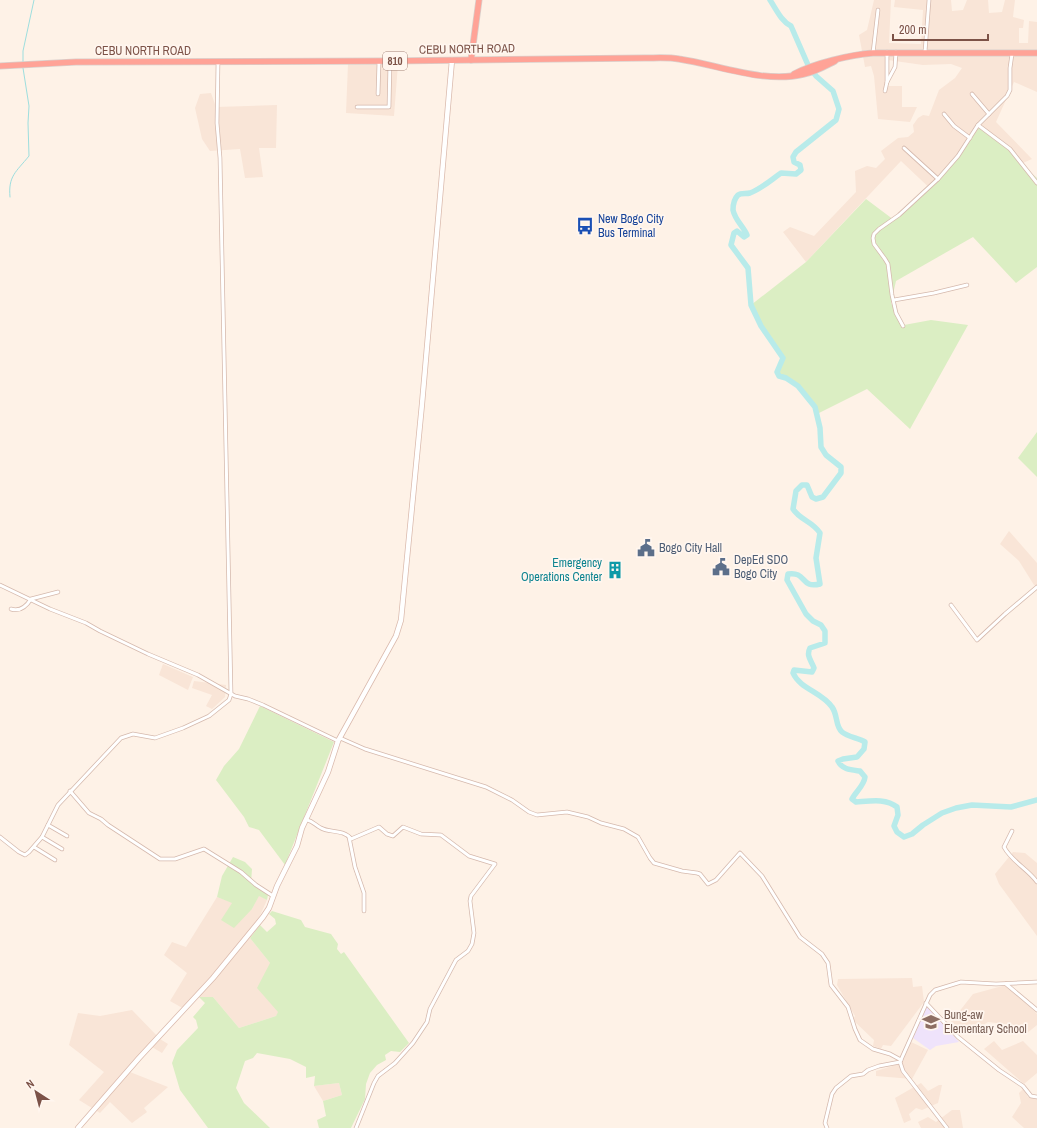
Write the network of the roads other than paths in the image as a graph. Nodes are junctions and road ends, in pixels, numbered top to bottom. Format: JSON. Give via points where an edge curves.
{"nodes":[{"id":1,"x":479,"y":0,"type":"edge"},
{"id":2,"x":928,"y":0,"type":"edge"},
{"id":3,"x":878,"y":10,"type":"dead end"},
{"id":4,"x":887,"y":52,"type":"junction"},
{"id":5,"x":896,"y":52,"type":"junction"},
{"id":6,"x":925,"y":52,"type":"junction"},
{"id":7,"x":873,"y":53,"type":"junction"},
{"id":8,"x":1037,"y":53,"type":"edge"},
{"id":9,"x":1012,"y":54,"type":"junction"},
{"id":10,"x":452,"y":60,"type":"junction"},
{"id":11,"x":471,"y":60,"type":"junction"},
{"id":12,"x":379,"y":61,"type":"junction"},
{"id":13,"x":390,"y":61,"type":"junction"},
{"id":14,"x":218,"y":62,"type":"junction"},
{"id":15,"x":0,"y":66,"type":"edge"},
{"id":16,"x":887,"y":82,"type":"junction"},
{"id":17,"x":885,"y":91,"type":"dead end"},
{"id":18,"x":378,"y":94,"type":"dead end"},
{"id":19,"x":972,"y":94,"type":"dead end"},
{"id":20,"x":357,"y":107,"type":"dead end"},
{"id":21,"x":944,"y":114,"type":"dead end"},
{"id":22,"x":990,"y":114,"type":"junction"},
{"id":23,"x":978,"y":126,"type":"junction"},
{"id":24,"x":970,"y":138,"type":"junction"},
{"id":25,"x":904,"y":148,"type":"dead end"},
{"id":26,"x":938,"y":179,"type":"junction"},
{"id":27,"x":1037,"y":183,"type":"edge"},
{"id":28,"x":968,"y":285,"type":"dead end"},
{"id":29,"x":894,"y":300,"type":"junction"},
{"id":30,"x":903,"y":326,"type":"dead end"},
{"id":31,"x":0,"y":585,"type":"edge"},
{"id":32,"x":1037,"y":587,"type":"edge"},
{"id":33,"x":58,"y":592,"type":"dead end"},
{"id":34,"x":31,"y":599,"type":"junction"},
{"id":35,"x":952,"y":605,"type":"dead end"},
{"id":36,"x":11,"y":609,"type":"dead end"},
{"id":37,"x":231,"y":694,"type":"junction"},
{"id":38,"x":339,"y":740,"type":"junction"},
{"id":39,"x":70,"y":791,"type":"junction"},
{"id":40,"x":74,"y":796,"type":"junction"},
{"id":41,"x":64,"y":798,"type":"junction"},
{"id":42,"x":307,"y":820,"type":"junction"},
{"id":43,"x":48,"y":825,"type":"junction"},
{"id":44,"x":1012,"y":831,"type":"dead end"},
{"id":45,"x":67,"y":836,"type":"dead end"},
{"id":46,"x":349,"y":836,"type":"junction"},
{"id":47,"x":0,"y":837,"type":"edge"},
{"id":48,"x":42,"y":837,"type":"junction"},
{"id":49,"x":34,"y":847,"type":"junction"},
{"id":50,"x":62,"y":849,"type":"dead end"},
{"id":51,"x":55,"y":860,"type":"dead end"},
{"id":52,"x":1037,"y":882,"type":"edge"},
{"id":53,"x":273,"y":896,"type":"junction"},
{"id":54,"x":364,"y":911,"type":"dead end"},
{"id":55,"x":1037,"y":982,"type":"edge"},
{"id":56,"x":1006,"y":984,"type":"junction"},
{"id":57,"x":926,"y":1003,"type":"junction"},
{"id":58,"x":1037,"y":1010,"type":"edge"},
{"id":59,"x":901,"y":1061,"type":"junction"},
{"id":60,"x":1037,"y":1098,"type":"edge"},
{"id":61,"x":78,"y":1128,"type":"edge"},
{"id":62,"x":356,"y":1128,"type":"edge"},
{"id":63,"x":827,"y":1128,"type":"edge"},
{"id":64,"x":947,"y":1128,"type":"edge"}],
"edges":[{"from":1,"to":11,"type":"highway"},
{"from":2,"to":6,"type":"street"},
{"from":3,"to":7,"type":"street"},
{"from":4,"to":5,"type":"highway","name":"CEBU NORTH ROAD","number":"810"},
{"from":4,"to":7,"type":"highway","name":"CEBU NORTH ROAD","number":"810"},
{"from":4,"to":16,"type":"street"},
{"from":5,"to":6,"type":"highway","name":"CEBU NORTH ROAD","number":"810"},
{"from":5,"to":16,"type":"street","via":[[895,67]]},
{"from":6,"to":9,"type":"highway","name":"CEBU NORTH ROAD","number":"810"},
{"from":7,"to":11,"type":"highway","name":"CEBU NORTH ROAD","number":"810","via":[[834,61],[789,76],[765,76],[664,58]]},
{"from":8,"to":9,"type":"highway","name":"CEBU NORTH ROAD","number":"810"},
{"from":9,"to":22,"type":"street","via":[[1009,93]]},
{"from":10,"to":11,"type":"highway","name":"CEBU NORTH ROAD","number":"810"},
{"from":10,"to":13,"type":"highway","name":"CEBU NORTH ROAD","number":"810"},
{"from":10,"to":38,"type":"street","via":[[401,620],[396,636]]},
{"from":12,"to":13,"type":"highway","name":"CEBU NORTH ROAD","number":"810"},
{"from":12,"to":14,"type":"highway","name":"CEBU NORTH ROAD","number":"810"},
{"from":12,"to":18,"type":"street"},
{"from":13,"to":20,"type":"street","via":[[389,107]]},
{"from":14,"to":15,"type":"highway","name":"CEBU NORTH ROAD","number":"810","via":[[76,62]]},
{"from":14,"to":37,"type":"street","via":[[217,123],[220,158]]},
{"from":16,"to":17,"type":"street"},
{"from":19,"to":22,"type":"street"},
{"from":21,"to":24,"type":"street","via":[[954,126]]},
{"from":22,"to":23,"type":"street"},
{"from":23,"to":24,"type":"street"},
{"from":23,"to":27,"type":"street","via":[[1010,149]]},
{"from":24,"to":26,"type":"street"},
{"from":25,"to":26,"type":"street"},
{"from":26,"to":29,"type":"street","via":[[874,234],[874,244],[888,264]]},
{"from":28,"to":29,"type":"street"},
{"from":29,"to":30,"type":"street"},
{"from":31,"to":34,"type":"street"},
{"from":32,"to":35,"type":"street","via":[[977,640]]},
{"from":33,"to":34,"type":"street"},
{"from":34,"to":36,"type":"street","via":[[20,610]]},
{"from":34,"to":37,"type":"street","via":[[198,675]]},
{"from":37,"to":38,"type":"street","via":[[263,705]]},
{"from":37,"to":39,"type":"street","via":[[229,700],[209,716],[182,728],[155,738],[133,734],[121,738]]},
{"from":38,"to":42,"type":"street"},
{"from":38,"to":59,"type":"street","via":[[486,788],[537,815],[567,812],[624,829],[638,837],[654,863],[700,874],[708,884],[716,880],[740,853],[762,876],[800,937],[822,954],[828,963],[831,985],[848,1007],[860,1040],[873,1049],[890,1054]]},
{"from":39,"to":40,"type":"street"},
{"from":39,"to":41,"type":"street"},
{"from":40,"to":41,"type":"street"},
{"from":40,"to":53,"type":"street","via":[[89,812],[108,826],[160,858],[175,859],[204,849]]},
{"from":41,"to":43,"type":"street","via":[[58,804]]},
{"from":42,"to":46,"type":"street","via":[[316,823],[322,829]]},
{"from":42,"to":53,"type":"street"},
{"from":43,"to":45,"type":"street"},
{"from":43,"to":48,"type":"street"},
{"from":44,"to":52,"type":"street","via":[[1004,847],[1020,867]]},
{"from":46,"to":54,"type":"street","via":[[355,867],[364,893]]},
{"from":46,"to":62,"type":"street","via":[[351,839],[379,827],[393,836],[403,827],[408,827],[421,834],[441,836],[469,856],[496,864],[471,896],[474,933],[472,944],[468,951],[456,960],[430,1009],[427,1022],[413,1043],[395,1064],[378,1076]]},
{"from":47,"to":49,"type":"street","via":[[25,854]]},
{"from":48,"to":49,"type":"street"},
{"from":48,"to":50,"type":"street"},
{"from":49,"to":51,"type":"street"},
{"from":53,"to":61,"type":"street","via":[[269,908],[245,940]]},
{"from":55,"to":56,"type":"street"},
{"from":56,"to":57,"type":"street","via":[[954,983],[932,992]]},
{"from":56,"to":58,"type":"street"},
{"from":57,"to":59,"type":"street"},
{"from":57,"to":60,"type":"street","via":[[958,1037],[1023,1086],[1031,1096]]},
{"from":59,"to":63,"type":"street","via":[[851,1076],[836,1088],[832,1094],[825,1123]]},
{"from":59,"to":64,"type":"street","via":[[903,1071]]}]}
